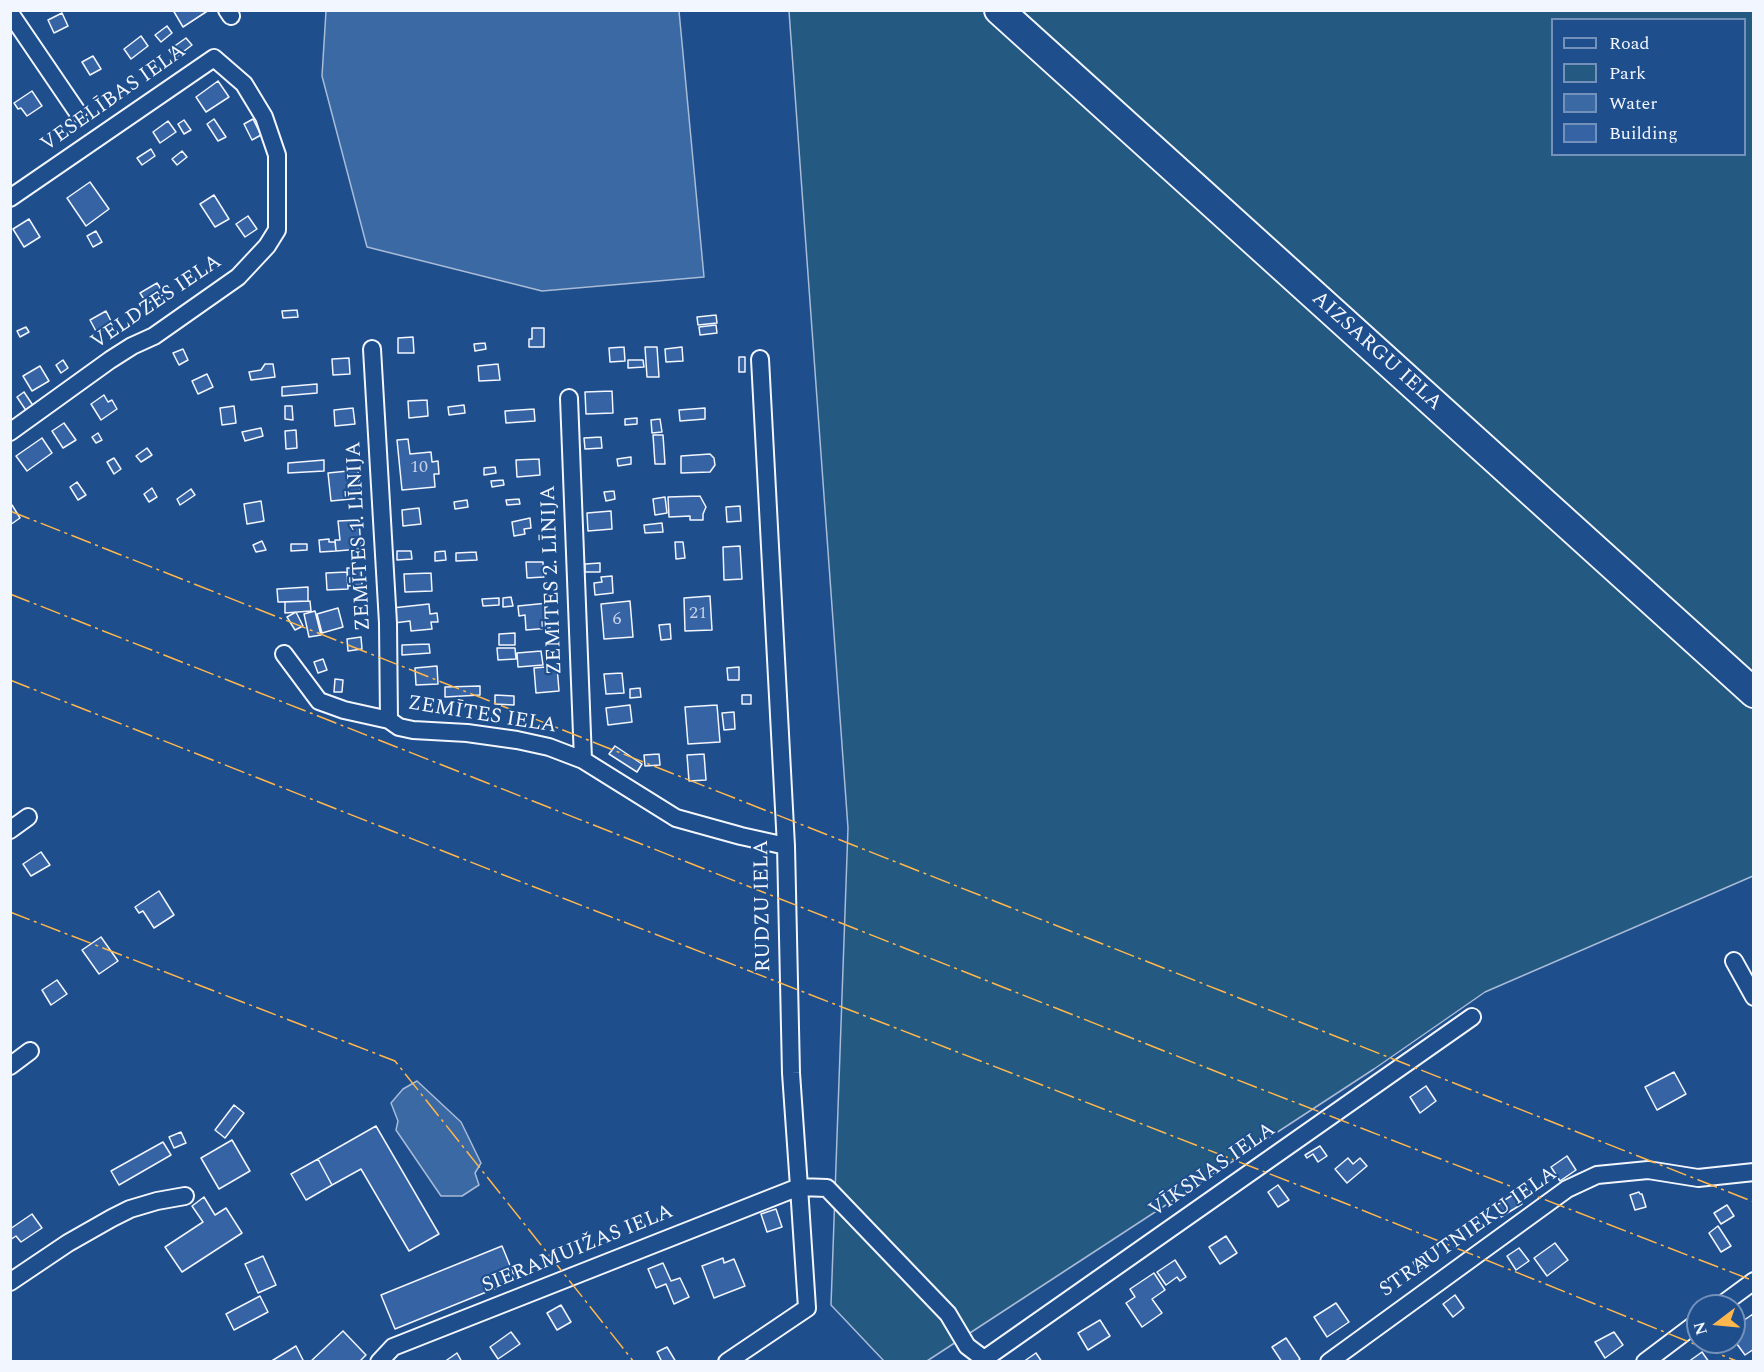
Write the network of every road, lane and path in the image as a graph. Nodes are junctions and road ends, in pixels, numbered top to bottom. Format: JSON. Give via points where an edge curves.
{"nodes":[{"id":1,"x":999,"y":10,"type":"edge"},
{"id":2,"x":10,"y":13,"type":"edge"},
{"id":3,"x":214,"y":58,"type":"joint"},
{"id":4,"x":78,"y":113,"type":"dead end"},
{"id":5,"x":10,"y":198,"type":"edge"},
{"id":6,"x":372,"y":349,"type":"dead end"},
{"id":7,"x":760,"y":359,"type":"dead end"},
{"id":8,"x":569,"y":398,"type":"dead end"},
{"id":9,"x":10,"y":432,"type":"edge"},
{"id":10,"x":284,"y":654,"type":"dead end"},
{"id":11,"x":1754,"y":693,"type":"edge"},
{"id":12,"x":389,"y":720,"type":"junction"},
{"id":13,"x":583,"y":760,"type":"junction"},
{"id":14,"x":28,"y":817,"type":"dead end"},
{"id":15,"x":10,"y":830,"type":"edge"},
{"id":16,"x":786,"y":846,"type":"junction"},
{"id":17,"x":1734,"y":961,"type":"dead end"},
{"id":18,"x":1754,"y":997,"type":"edge"},
{"id":19,"x":1472,"y":1017,"type":"dead end"},
{"id":20,"x":30,"y":1051,"type":"dead end"},
{"id":21,"x":10,"y":1066,"type":"edge"},
{"id":22,"x":1754,"y":1172,"type":"edge"},
{"id":23,"x":799,"y":1187,"type":"junction"},
{"id":24,"x":185,"y":1196,"type":"dead end"},
{"id":25,"x":1754,"y":1281,"type":"edge"},
{"id":26,"x":10,"y":1282,"type":"edge"},
{"id":27,"x":1736,"y":1294,"type":"edge"},
{"id":28,"x":1686,"y":1331,"type":"edge"},
{"id":29,"x":984,"y":1360,"type":"edge"},
{"id":30,"x":379,"y":1362,"type":"edge"},
{"id":31,"x":727,"y":1362,"type":"edge"},
{"id":32,"x":1329,"y":1362,"type":"edge"},
{"id":33,"x":1645,"y":1362,"type":"edge"}],
"edges":[{"from":1,"to":11,"type":"highway","name":"AIZSARGU IELA"},
{"from":2,"to":4,"type":"street","name":"VESELĪBAS IELA"},
{"from":3,"to":5,"type":"street","name":"VESELĪBAS IELA"},
{"from":3,"to":9,"type":"street","name":"VELDZES IELA","via":[[244,84],[264,117],[277,155],[277,230],[238,277],[154,336],[110,360]]},
{"from":6,"to":12,"type":"street","name":"ZEMĪTES 1. LĪNIJA","via":[[388,623]]},
{"from":7,"to":16,"type":"street","name":"RUDZU IELA"},
{"from":8,"to":13,"type":"street","name":"ZEMĪTES 2. LĪNIJA"},
{"from":10,"to":12,"type":"street","name":"ZEMĪTES IELA","via":[[319,701]]},
{"from":12,"to":13,"type":"street","name":"ZEMĪTES IELA","via":[[399,728],[516,740]]},
{"from":13,"to":16,"type":"street","name":"ZEMĪTES IELA","via":[[676,818]]},
{"from":14,"to":15,"type":"street"},
{"from":16,"to":23,"type":"street","name":"RUDZU IELA","via":[[791,1073]]},
{"from":17,"to":18,"type":"street"},
{"from":19,"to":29,"type":"street","name":"VĪKSNAS IELA"},
{"from":20,"to":21,"type":"street"},
{"from":22,"to":32,"type":"street","name":"STRAUTNIEKU IELA","via":[[1698,1178],[1648,1170],[1597,1175],[1567,1189]]},
{"from":23,"to":29,"type":"street","via":[[828,1188],[948,1314],[967,1346]]},
{"from":23,"to":30,"type":"street","name":"SIERAMUIŽAS IELA","via":[[393,1347]]},
{"from":23,"to":31,"type":"street","name":"RUDZU IELA","via":[[807,1308]]},
{"from":24,"to":26,"type":"street","via":[[157,1201],[112,1218]]},
{"from":25,"to":27,"type":"street"},
{"from":28,"to":33,"type":"street"}]}
